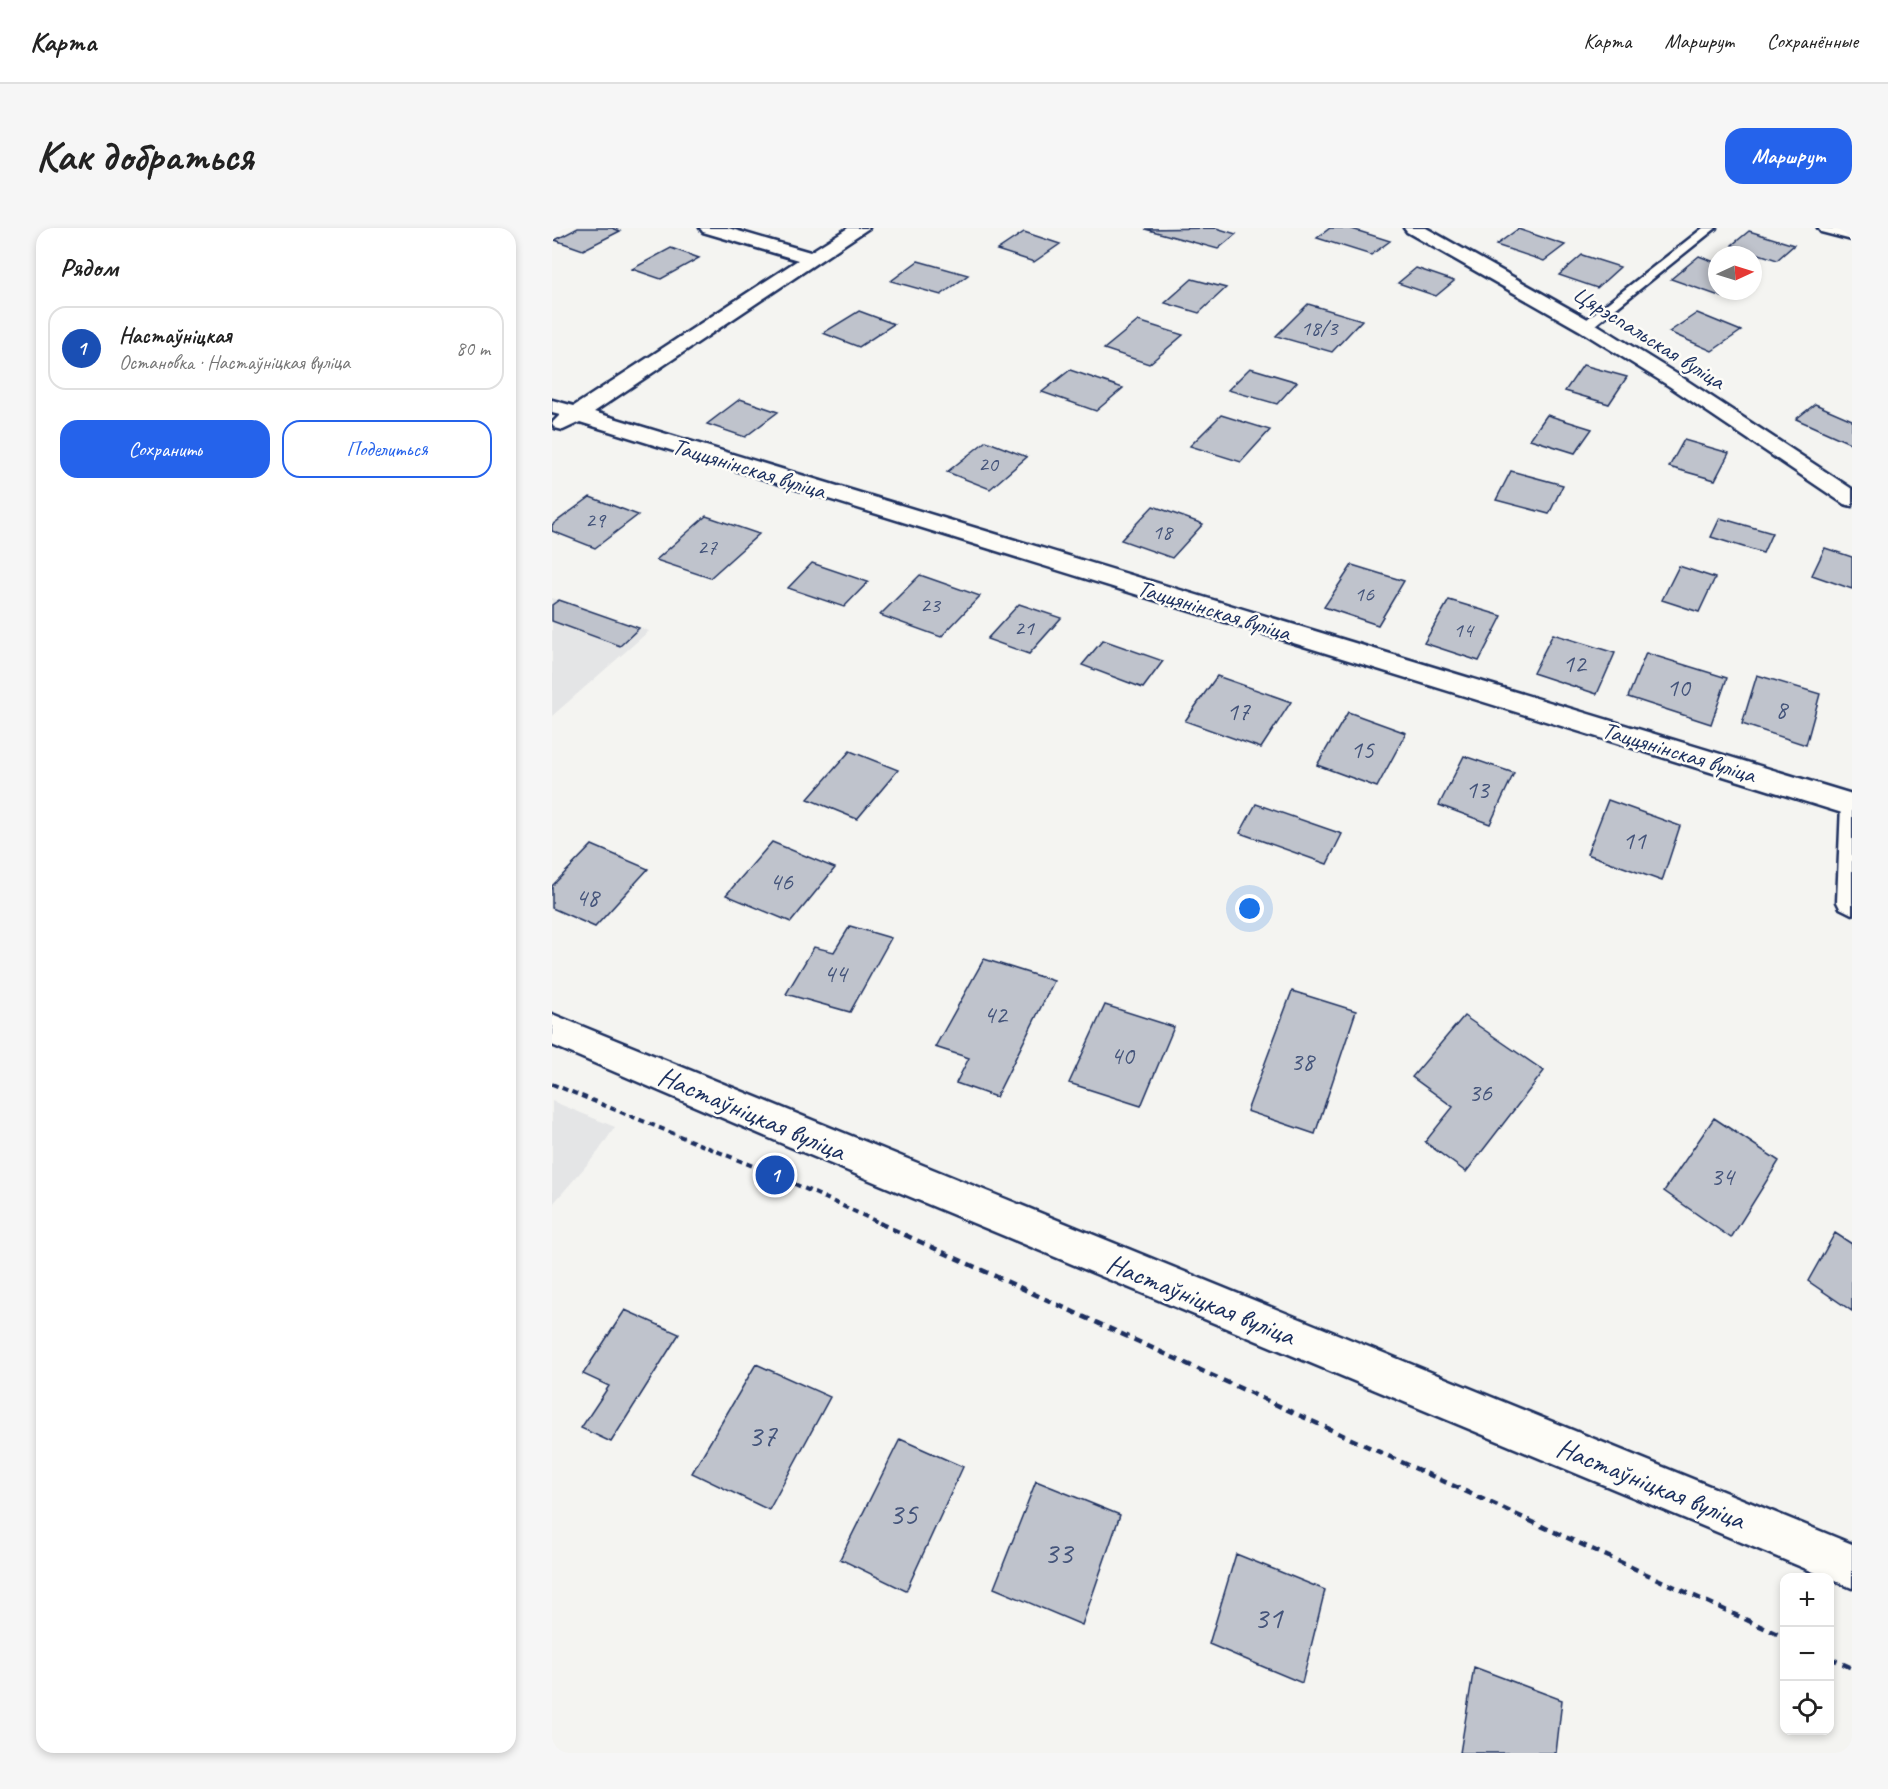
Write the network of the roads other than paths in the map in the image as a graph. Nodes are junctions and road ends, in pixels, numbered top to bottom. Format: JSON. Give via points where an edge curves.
{"nodes":[{"id":1,"x":709,"y":228,"type":"edge"},
{"id":2,"x":860,"y":228,"type":"edge"},
{"id":3,"x":1413,"y":228,"type":"edge"},
{"id":4,"x":1710,"y":228,"type":"edge"},
{"id":5,"x":1827,"y":228,"type":"edge"},
{"id":6,"x":1852,"y":235,"type":"edge"},
{"id":7,"x":813,"y":259,"type":"junction"},
{"id":8,"x":1586,"y":326,"type":"junction"},
{"id":9,"x":564,"y":410,"type":"edge"},
{"id":10,"x":552,"y":430,"type":"edge"},
{"id":11,"x":1852,"y":499,"type":"edge"},
{"id":12,"x":1851,"y":804,"type":"edge"},
{"id":13,"x":1852,"y":906,"type":"edge"},
{"id":14,"x":552,"y":1029,"type":"edge"},
{"id":15,"x":1852,"y":1566,"type":"edge"}],
"edges":[{"from":1,"to":7,"type":"street"},
{"from":2,"to":7,"type":"street"},
{"from":3,"to":8,"type":"street","name":"Цярэспальская вуліца"},
{"from":4,"to":8,"type":"lane"},
{"from":5,"to":6,"type":"street"},
{"from":7,"to":9,"type":"street"},
{"from":8,"to":11,"type":"street","name":"Цярэспальская вуліца"},
{"from":9,"to":10,"type":"street"},
{"from":9,"to":12,"type":"street","name":"Таццянінская вуліца"},
{"from":12,"to":13,"type":"lane","via":[[1847,902]]},
{"from":14,"to":15,"type":"street","name":"Настаўніцкая вуліца"}]}
